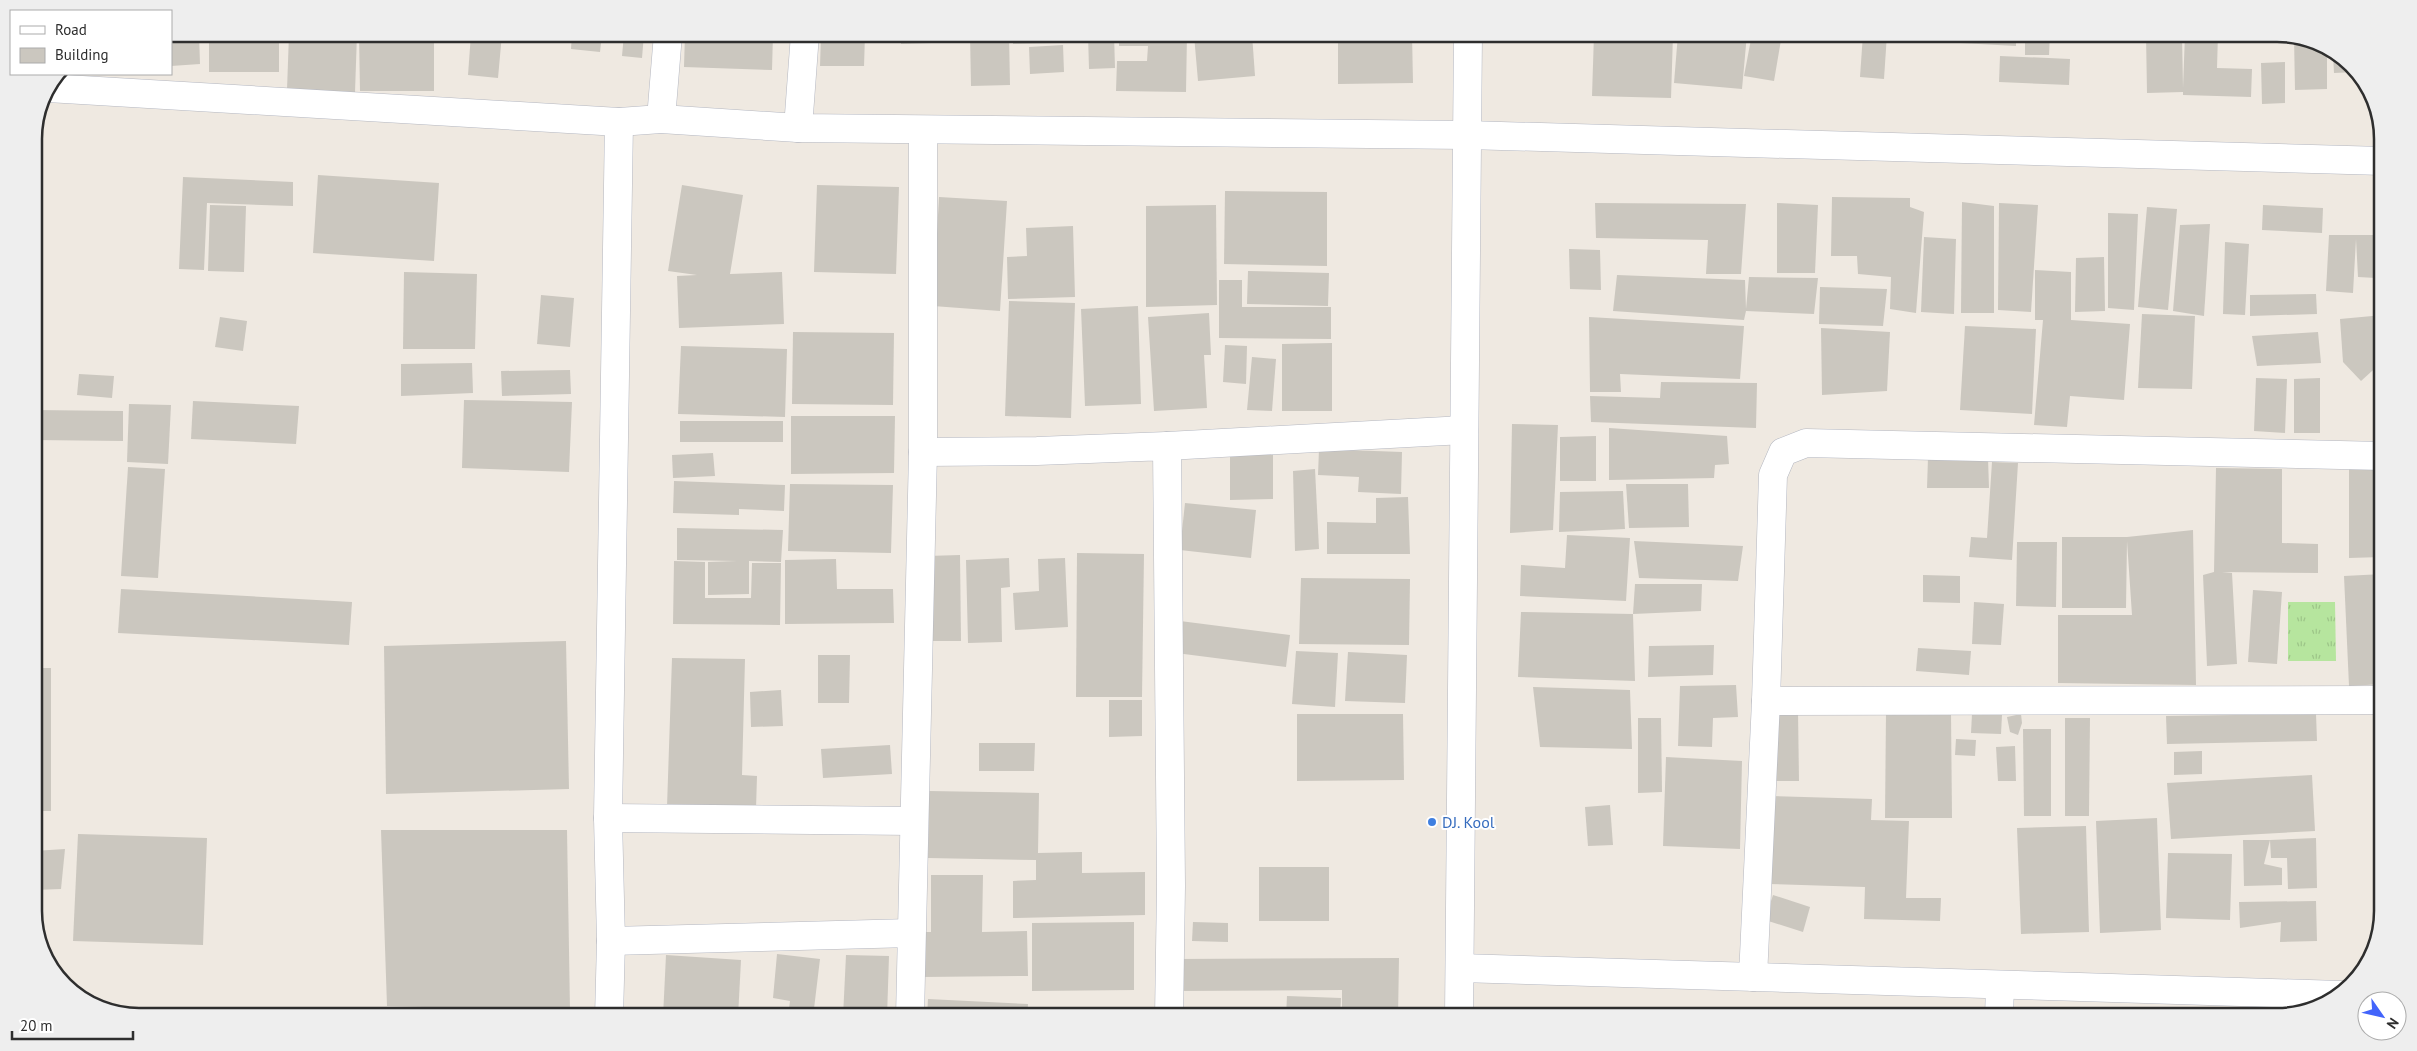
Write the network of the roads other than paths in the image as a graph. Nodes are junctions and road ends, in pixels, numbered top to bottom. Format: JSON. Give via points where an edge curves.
{"nodes":[{"id":1,"x":667,"y":42,"type":"edge"},
{"id":2,"x":804,"y":42,"type":"edge"},
{"id":3,"x":1468,"y":42,"type":"edge"},
{"id":4,"x":82,"y":81,"type":"edge"},
{"id":5,"x":58,"y":86,"type":"edge"},
{"id":6,"x":662,"y":119,"type":"junction"},
{"id":7,"x":619,"y":122,"type":"junction"},
{"id":8,"x":798,"y":128,"type":"junction"},
{"id":9,"x":923,"y":130,"type":"junction"},
{"id":10,"x":1467,"y":135,"type":"junction"},
{"id":11,"x":2374,"y":161,"type":"edge"},
{"id":12,"x":1464,"y":430,"type":"junction"},
{"id":13,"x":1167,"y":446,"type":"junction"},
{"id":14,"x":923,"y":452,"type":"junction"},
{"id":15,"x":2374,"y":456,"type":"edge"},
{"id":16,"x":2374,"y":700,"type":"edge"},
{"id":17,"x":1766,"y":701,"type":"junction"},
{"id":18,"x":608,"y":818,"type":"junction"},
{"id":19,"x":913,"y":821,"type":"junction"},
{"id":20,"x":912,"y":933,"type":"junction"},
{"id":21,"x":610,"y":941,"type":"junction"},
{"id":22,"x":1460,"y":968,"type":"junction"},
{"id":23,"x":1753,"y":977,"type":"junction"},
{"id":24,"x":2000,"y":986,"type":"junction"},
{"id":25,"x":2323,"y":998,"type":"edge"},
{"id":26,"x":2293,"y":1003,"type":"edge"},
{"id":27,"x":609,"y":1008,"type":"edge"},
{"id":28,"x":910,"y":1008,"type":"edge"},
{"id":29,"x":1169,"y":1008,"type":"edge"},
{"id":30,"x":1459,"y":1008,"type":"edge"},
{"id":31,"x":1999,"y":1008,"type":"edge"}],
"edges":[{"from":1,"to":6,"type":"street"},
{"from":2,"to":8,"type":"street"},
{"from":3,"to":10,"type":"street"},
{"from":4,"to":5,"type":"street"},
{"from":4,"to":7,"type":"street"},
{"from":6,"to":7,"type":"street"},
{"from":6,"to":8,"type":"street"},
{"from":7,"to":18,"type":"street"},
{"from":8,"to":9,"type":"street"},
{"from":9,"to":10,"type":"street"},
{"from":9,"to":14,"type":"street"},
{"from":10,"to":11,"type":"street"},
{"from":10,"to":12,"type":"street"},
{"from":12,"to":13,"type":"street"},
{"from":12,"to":22,"type":"street"},
{"from":13,"to":14,"type":"street"},
{"from":13,"to":29,"type":"street"},
{"from":14,"to":19,"type":"street"},
{"from":15,"to":17,"type":"street","via":[[1806,443],[1783,452],[1773,475]]},
{"from":16,"to":17,"type":"street"},
{"from":17,"to":23,"type":"street"},
{"from":18,"to":19,"type":"street"},
{"from":18,"to":21,"type":"street"},
{"from":19,"to":20,"type":"street"},
{"from":20,"to":21,"type":"street"},
{"from":20,"to":28,"type":"street"},
{"from":21,"to":27,"type":"street"},
{"from":22,"to":23,"type":"street"},
{"from":22,"to":30,"type":"street"},
{"from":23,"to":24,"type":"street"},
{"from":24,"to":26,"type":"street"},
{"from":24,"to":31,"type":"street"},
{"from":25,"to":26,"type":"street"}]}
